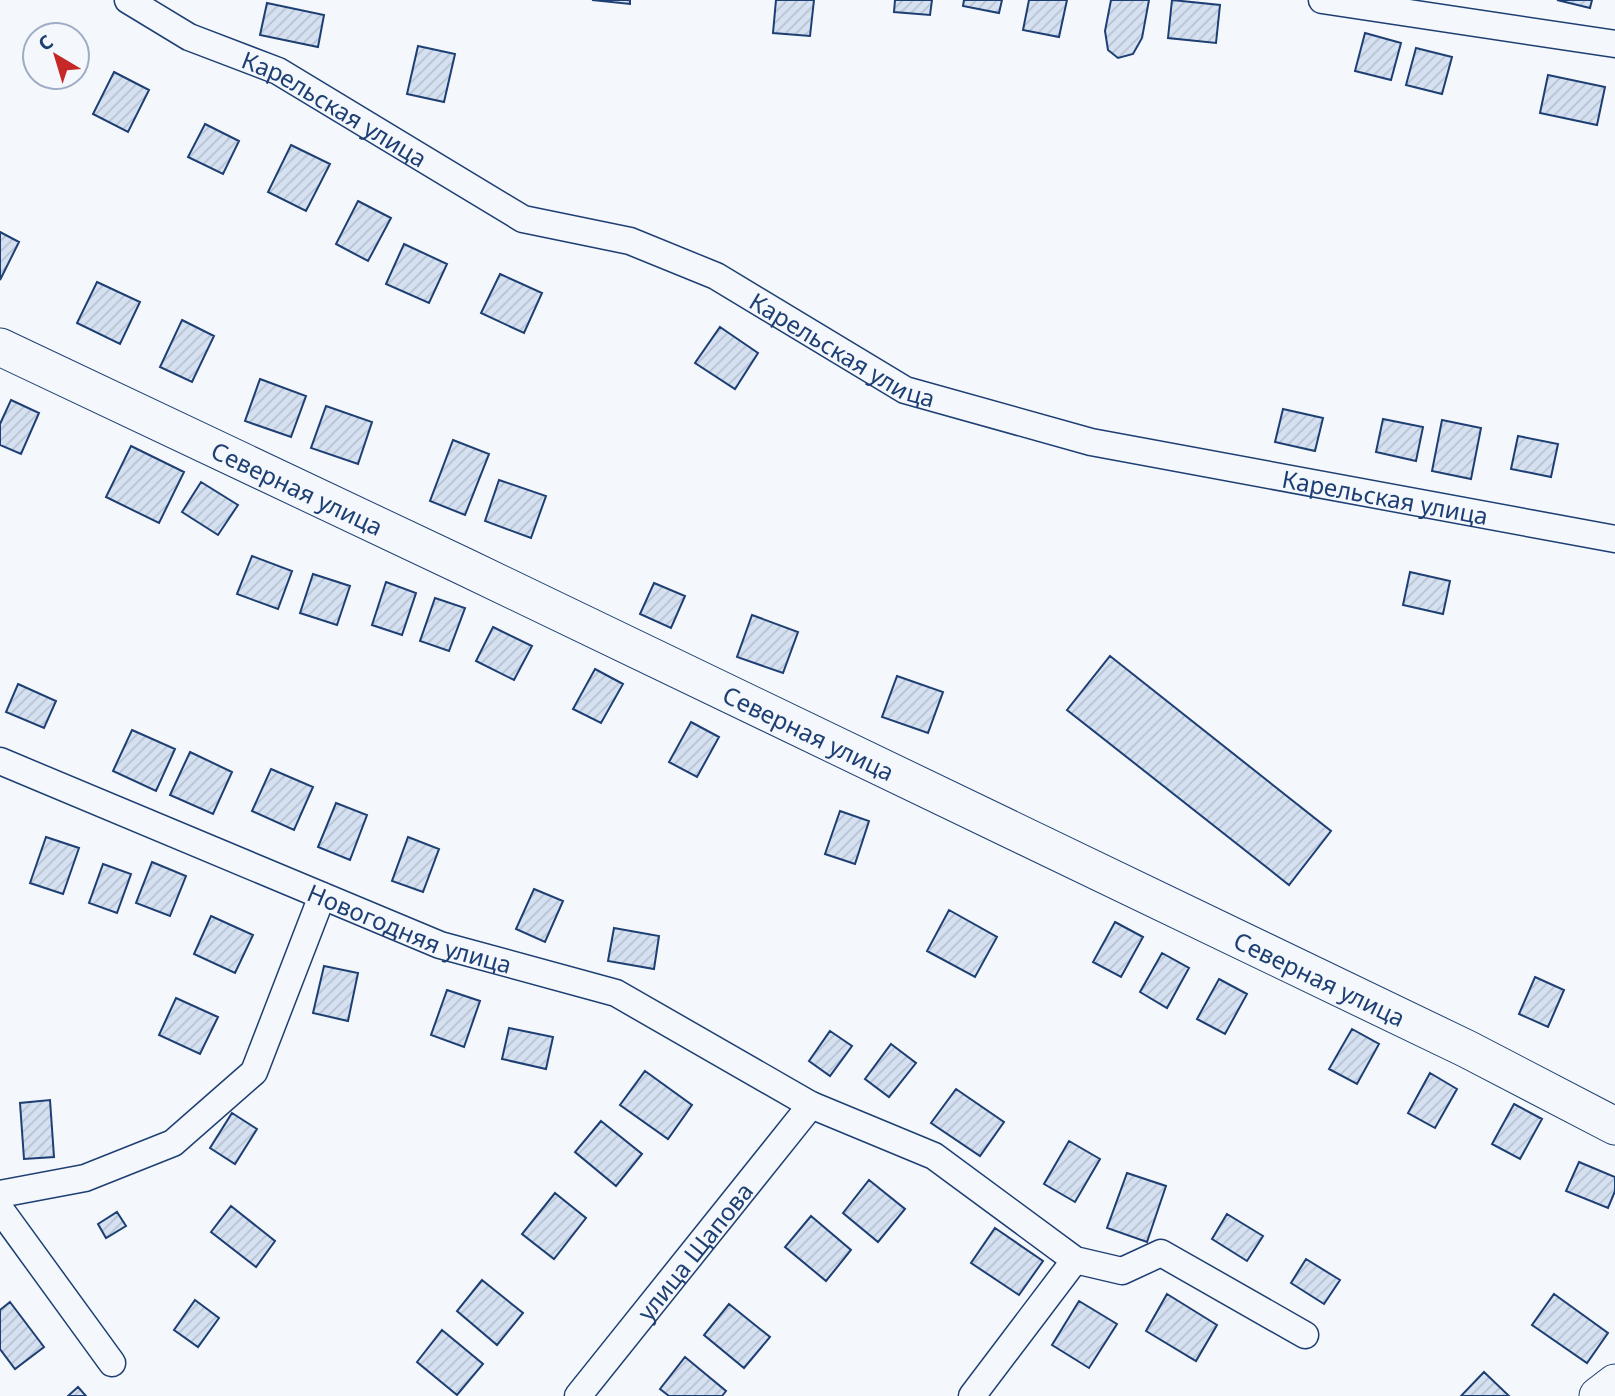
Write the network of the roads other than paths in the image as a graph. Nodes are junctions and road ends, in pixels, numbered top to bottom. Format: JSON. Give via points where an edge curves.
{"nodes":[{"id":1,"x":128,"y":0,"type":"edge"},
{"id":2,"x":1322,"y":0,"type":"edge"},
{"id":3,"x":1615,"y":44,"type":"edge"},
{"id":4,"x":0,"y":348,"type":"edge"},
{"id":5,"x":1615,"y":539,"type":"edge"},
{"id":6,"x":0,"y":761,"type":"edge"},
{"id":7,"x":321,"y":896,"type":"junction"},
{"id":8,"x":811,"y":1105,"type":"junction"},
{"id":9,"x":1615,"y":1126,"type":"edge"},
{"id":10,"x":0,"y":1194,"type":"edge"},
{"id":11,"x":0,"y":1209,"type":"edge"},
{"id":12,"x":1075,"y":1260,"type":"junction"},
{"id":13,"x":1305,"y":1335,"type":"dead end"},
{"id":14,"x":113,"y":1363,"type":"dead end"},
{"id":15,"x":1615,"y":1383,"type":"edge"},
{"id":16,"x":578,"y":1396,"type":"edge"},
{"id":17,"x":972,"y":1396,"type":"edge"},
{"id":18,"x":1598,"y":1396,"type":"edge"}],
"edges":[{"from":1,"to":5,"type":"street","name":"Карельская улица","via":[[189,37],[278,71],[523,219],[630,241],[716,276],[905,390],[1091,442]]},
{"from":2,"to":3,"type":"street"},
{"from":4,"to":9,"type":"main road","name":"Северная улица","via":[[1308,973]]},
{"from":6,"to":7,"type":"street","name":"Новогодняя улица"},
{"from":7,"to":8,"type":"street","name":"Новогодняя улица","via":[[440,945],[616,993]]},
{"from":7,"to":10,"type":"street","via":[[254,1072],[173,1143],[85,1178]]},
{"from":8,"to":12,"type":"street","name":"Новогодняя улица","via":[[934,1156]]},
{"from":8,"to":16,"type":"street","name":"улица Щапова"},
{"from":11,"to":14,"type":"street"},
{"from":12,"to":13,"type":"street","via":[[1122,1271],[1161,1253]]},
{"from":12,"to":17,"type":"street"},
{"from":15,"to":18,"type":"main road"}]}
